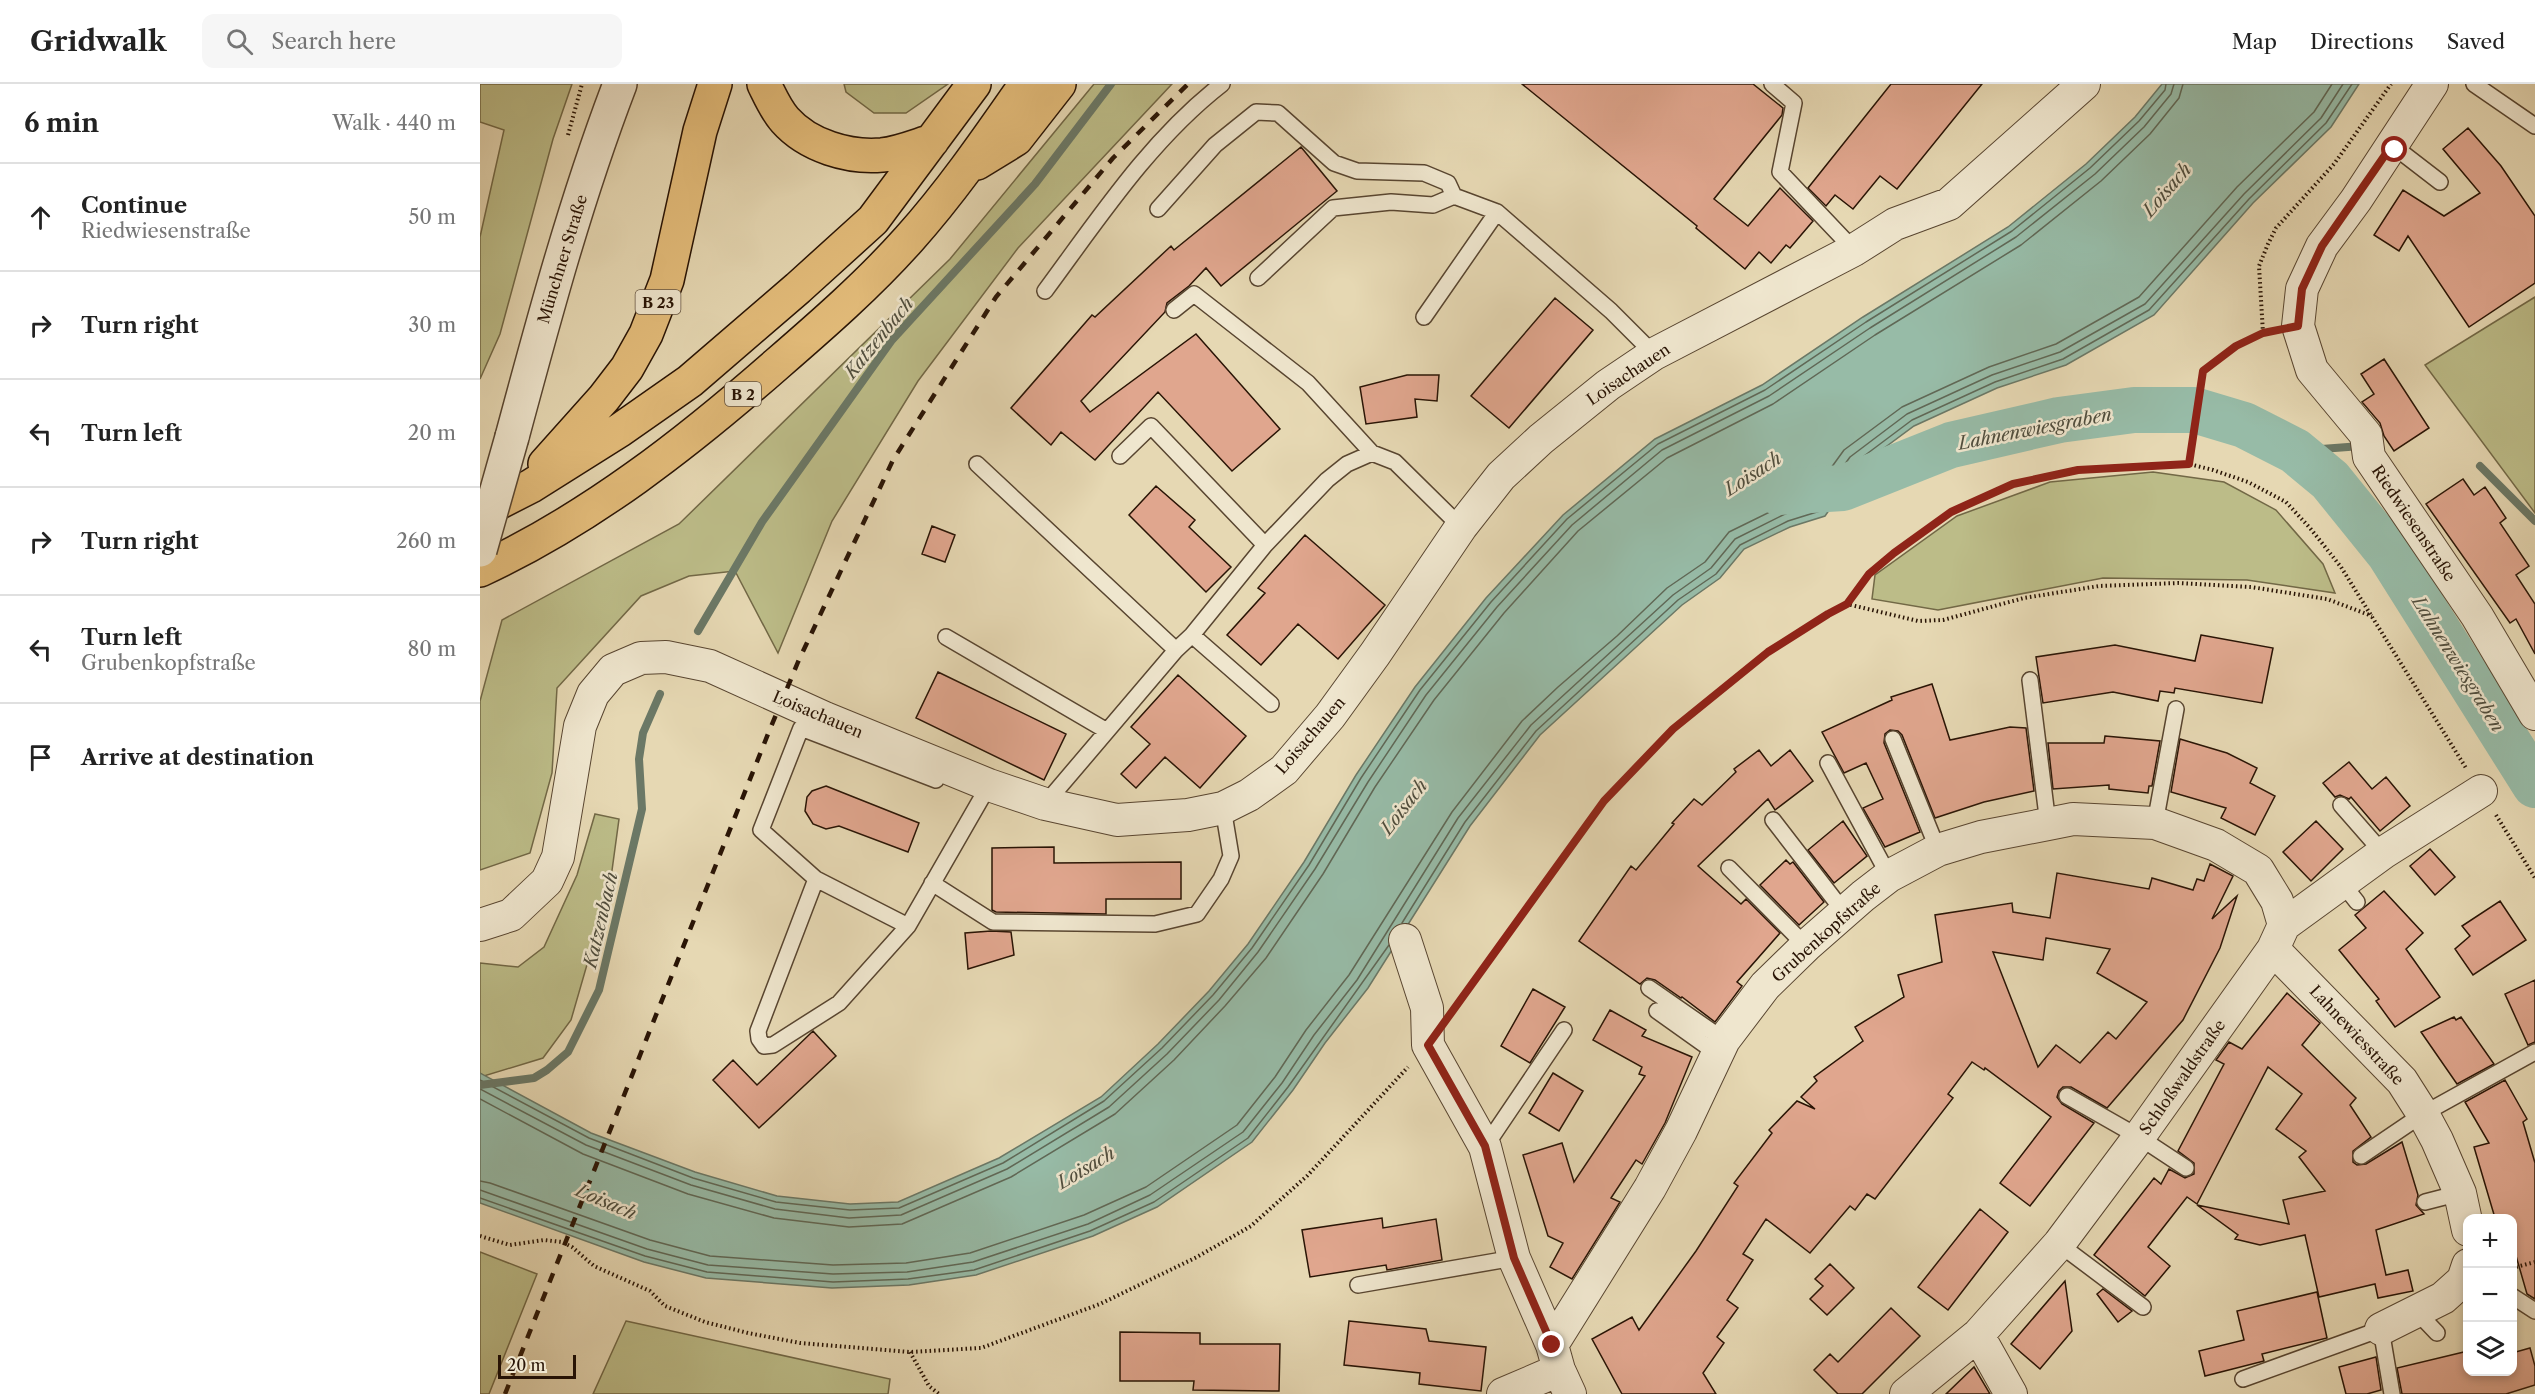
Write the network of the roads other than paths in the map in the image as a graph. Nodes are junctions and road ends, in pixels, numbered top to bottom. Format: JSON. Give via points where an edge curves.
{"nodes":[{"id":1,"x":620,"y":84,"type":"edge"},
{"id":2,"x":716,"y":84,"type":"edge"},
{"id":3,"x":764,"y":84,"type":"edge"},
{"id":4,"x":974,"y":84,"type":"edge"},
{"id":5,"x":1026,"y":84,"type":"edge"},
{"id":6,"x":1059,"y":84,"type":"edge"},
{"id":7,"x":1222,"y":84,"type":"edge"},
{"id":8,"x":1772,"y":84,"type":"edge"},
{"id":9,"x":2084,"y":84,"type":"edge"},
{"id":10,"x":2432,"y":84,"type":"edge"},
{"id":11,"x":2474,"y":84,"type":"edge"},
{"id":12,"x":2535,"y":126,"type":"edge"},
{"id":13,"x":932,"y":141,"type":"junction"},
{"id":14,"x":2392,"y":145,"type":"junction"},
{"id":15,"x":966,"y":170,"type":"junction"},
{"id":16,"x":2440,"y":182,"type":"dead end"},
{"id":17,"x":1454,"y":196,"type":"junction"},
{"id":18,"x":1158,"y":209,"type":"dead end"},
{"id":19,"x":1497,"y":212,"type":"junction"},
{"id":20,"x":1854,"y":250,"type":"junction"},
{"id":21,"x":1258,"y":278,"type":"dead end"},
{"id":22,"x":1045,"y":291,"type":"dead end"},
{"id":23,"x":1174,"y":310,"type":"dead end"},
{"id":24,"x":1424,"y":317,"type":"dead end"},
{"id":25,"x":1654,"y":354,"type":"junction"},
{"id":26,"x":1372,"y":453,"type":"junction"},
{"id":27,"x":1120,"y":456,"type":"dead end"},
{"id":28,"x":977,"y":464,"type":"dead end"},
{"id":29,"x":531,"y":486,"type":"junction"},
{"id":30,"x":480,"y":512,"type":"edge"},
{"id":31,"x":1461,"y":527,"type":"junction"},
{"id":32,"x":1264,"y":545,"type":"junction"},
{"id":33,"x":480,"y":550,"type":"edge"},
{"id":34,"x":480,"y":570,"type":"edge"},
{"id":35,"x":1192,"y":635,"type":"junction"},
{"id":36,"x":946,"y":637,"type":"dead end"},
{"id":37,"x":1176,"y":650,"type":"junction"},
{"id":38,"x":2030,"y":681,"type":"dead end"},
{"id":39,"x":1271,"y":704,"type":"dead end"},
{"id":40,"x":2176,"y":709,"type":"dead end"},
{"id":41,"x":2535,"y":714,"type":"edge"},
{"id":42,"x":1107,"y":731,"type":"junction"},
{"id":43,"x":1893,"y":739,"type":"dead end"},
{"id":44,"x":1828,"y":763,"type":"dead end"},
{"id":45,"x":989,"y":785,"type":"junction"},
{"id":46,"x":2481,"y":791,"type":"road end"},
{"id":47,"x":1045,"y":804,"type":"junction"},
{"id":48,"x":2341,"y":805,"type":"dead end"},
{"id":49,"x":1222,"y":808,"type":"junction"},
{"id":50,"x":1773,"y":820,"type":"dead end"},
{"id":51,"x":2155,"y":823,"type":"junction"},
{"id":52,"x":2048,"y":824,"type":"junction"},
{"id":53,"x":1938,"y":850,"type":"junction"},
{"id":54,"x":2383,"y":853,"type":"junction"},
{"id":55,"x":1729,"y":868,"type":"dead end"},
{"id":56,"x":1889,"y":876,"type":"junction"},
{"id":57,"x":816,"y":879,"type":"junction"},
{"id":58,"x":932,"y":883,"type":"junction"},
{"id":59,"x":1844,"y":912,"type":"junction"},
{"id":60,"x":480,"y":925,"type":"edge"},
{"id":61,"x":908,"y":926,"type":"junction"},
{"id":62,"x":2279,"y":937,"type":"junction"},
{"id":63,"x":1405,"y":939,"type":"dead end"},
{"id":64,"x":1806,"y":946,"type":"junction"},
{"id":65,"x":1649,"y":988,"type":"dead end"},
{"id":66,"x":1657,"y":1011,"type":"dead end"},
{"id":67,"x":1564,"y":1030,"type":"dead end"},
{"id":68,"x":1720,"y":1046,"type":"junction"},
{"id":69,"x":2535,"y":1052,"type":"edge"},
{"id":70,"x":2067,"y":1096,"type":"dead end"},
{"id":71,"x":2423,"y":1114,"type":"junction"},
{"id":72,"x":2139,"y":1137,"type":"junction"},
{"id":73,"x":1485,"y":1146,"type":"junction"},
{"id":74,"x":2361,"y":1156,"type":"dead end"},
{"id":75,"x":2186,"y":1168,"type":"dead end"},
{"id":76,"x":2460,"y":1194,"type":"junction"},
{"id":77,"x":2425,"y":1202,"type":"dead end"},
{"id":78,"x":2464,"y":1214,"type":"edge"},
{"id":79,"x":2059,"y":1244,"type":"junction"},
{"id":80,"x":1514,"y":1258,"type":"junction"},
{"id":81,"x":2463,"y":1278,"type":"edge"},
{"id":82,"x":1358,"y":1285,"type":"dead end"},
{"id":83,"x":2517,"y":1299,"type":"edge"},
{"id":84,"x":2143,"y":1306,"type":"dead end"},
{"id":85,"x":2535,"y":1311,"type":"edge"},
{"id":86,"x":2381,"y":1329,"type":"junction"},
{"id":87,"x":1978,"y":1335,"type":"junction"},
{"id":88,"x":1560,"y":1370,"type":"edge"},
{"id":89,"x":2243,"y":1379,"type":"dead end"},
{"id":90,"x":1503,"y":1394,"type":"edge"},
{"id":91,"x":1906,"y":1394,"type":"edge"},
{"id":92,"x":2011,"y":1394,"type":"edge"},
{"id":93,"x":2392,"y":1394,"type":"edge"}],
"edges":[{"from":1,"to":33,"type":"street","name":"Münchner Straße","bridge":true,"via":[[554,283]]},
{"from":2,"to":29,"type":"highway","number":"B 23","via":[[700,131],[667,280],[646,334],[627,368],[552,455]]},
{"from":3,"to":13,"type":"highway","via":[[785,120],[825,147],[851,154],[883,155]]},
{"from":4,"to":13,"type":"highway","number":"B 2"},
{"from":5,"to":15,"type":"highway","number":"B 2"},
{"from":6,"to":15,"type":"highway","via":[[1016,139]]},
{"from":7,"to":22,"type":"lane","via":[[1194,106],[1139,166]]},
{"from":8,"to":20,"type":"lane","via":[[1794,103],[1780,172]]},
{"from":9,"to":20,"type":"street","name":"Loisachauen","via":[[1949,204],[1895,224]]},
{"from":10,"to":14,"type":"street","name":"Riedwiesenstraße"},
{"from":11,"to":12,"type":"lane"},
{"from":13,"to":29,"type":"highway","number":"B 2","via":[[873,220],[690,381]]},
{"from":14,"to":16,"type":"lane"},
{"from":14,"to":41,"type":"street","name":"Riedwiesenstraße","via":[[2322,246],[2302,289],[2298,326],[2312,370],[2368,446],[2477,615]]},
{"from":15,"to":34,"type":"highway","number":"B 2","via":[[908,240],[819,328],[714,420],[596,506]]},
{"from":17,"to":18,"type":"lane","via":[[1448,183],[1424,173],[1357,171],[1334,164],[1278,113],[1256,112],[1215,144]]},
{"from":17,"to":19,"type":"lane"},
{"from":17,"to":21,"type":"lane","via":[[1433,205],[1391,202],[1333,208]]},
{"from":19,"to":24,"type":"lane"},
{"from":19,"to":25,"type":"lane"},
{"from":20,"to":25,"type":"street","name":"Loisachauen"},
{"from":23,"to":26,"type":"lane","via":[[1194,294],[1308,383]]},
{"from":25,"to":31,"type":"street","name":"Loisachauen","via":[[1541,439],[1501,476]]},
{"from":26,"to":31,"type":"lane","via":[[1395,462]]},
{"from":26,"to":32,"type":"lane","via":[[1347,464],[1327,480]]},
{"from":27,"to":32,"type":"lane","via":[[1151,426]]},
{"from":28,"to":37,"type":"lane"},
{"from":29,"to":30,"type":"highway","number":"B 2"},
{"from":31,"to":49,"type":"street","name":"Loisachauen","via":[[1330,716],[1284,770],[1249,795]]},
{"from":32,"to":35,"type":"lane"},
{"from":35,"to":37,"type":"lane"},
{"from":35,"to":39,"type":"lane"},
{"from":36,"to":42,"type":"lane"},
{"from":37,"to":42,"type":"lane"},
{"from":38,"to":52,"type":"lane"},
{"from":40,"to":51,"type":"lane"},
{"from":42,"to":47,"type":"lane"},
{"from":43,"to":53,"type":"lane"},
{"from":44,"to":56,"type":"lane"},
{"from":45,"to":47,"type":"street","name":"Loisachauen"},
{"from":45,"to":57,"type":"lane","via":[[948,785],[801,728],[760,830]]},
{"from":45,"to":58,"type":"lane"},
{"from":45,"to":60,"type":"street","name":"Loisachauen","via":[[710,666],[666,657],[640,658],[613,670],[594,694],[580,726],[558,857],[547,881],[511,915]]},
{"from":46,"to":54,"type":"street","name":"Schloßwaldstraße"},
{"from":47,"to":49,"type":"street","name":"Loisachauen","via":[[1117,820],[1188,815]]},
{"from":48,"to":54,"type":"lane"},
{"from":49,"to":58,"type":"lane","via":[[1231,856],[1221,879],[1197,914],[1155,924],[993,922]]},
{"from":50,"to":59,"type":"lane"},
{"from":51,"to":52,"type":"street","name":"Grubenkopfstraße","via":[[2073,819]]},
{"from":51,"to":62,"type":"street","name":"Grubenkopfstraße","via":[[2216,845],[2258,870],[2277,901]]},
{"from":52,"to":53,"type":"street","name":"Grubenkopfstraße"},
{"from":53,"to":56,"type":"street","name":"Grubenkopfstraße"},
{"from":54,"to":62,"type":"street","name":"Schloßwaldstraße","via":[[2350,893]]},
{"from":55,"to":64,"type":"lane"},
{"from":56,"to":59,"type":"street","name":"Grubenkopfstraße"},
{"from":57,"to":61,"type":"lane"},
{"from":57,"to":61,"type":"lane","via":[[758,1030],[764,1046],[773,1045],[839,1003]]},
{"from":58,"to":61,"type":"lane"},
{"from":59,"to":64,"type":"street","name":"Grubenkopfstraße"},
{"from":62,"to":71,"type":"street","name":"Lahnewiesstraße","via":[[2402,1081]]},
{"from":62,"to":72,"type":"street","name":"Schloßwaldstraße"},
{"from":63,"to":73,"type":"street","via":[[1426,1008],[1428,1045]]},
{"from":64,"to":68,"type":"street","name":"Grubenkopfstraße","via":[[1766,986]]},
{"from":65,"to":68,"type":"lane"},
{"from":66,"to":68,"type":"lane"},
{"from":67,"to":73,"type":"lane"},
{"from":68,"to":88,"type":"street","name":"Grubenkopfstraße"},
{"from":69,"to":71,"type":"lane"},
{"from":70,"to":72,"type":"lane"},
{"from":71,"to":74,"type":"lane"},
{"from":71,"to":76,"type":"street","name":"Lahnewiesstraße"},
{"from":72,"to":75,"type":"lane"},
{"from":72,"to":79,"type":"street","name":"Schloßwaldstraße"},
{"from":73,"to":80,"type":"street"},
{"from":76,"to":77,"type":"lane"},
{"from":76,"to":78,"type":"street","name":"Lahnewiesstraße"},
{"from":79,"to":84,"type":"lane"},
{"from":79,"to":87,"type":"street","name":"Schloßwaldstraße"},
{"from":80,"to":82,"type":"lane"},
{"from":80,"to":88,"type":"street"},
{"from":81,"to":86,"type":"street","via":[[2443,1298],[2427,1323]]},
{"from":83,"to":85,"type":"lane"},
{"from":86,"to":89,"type":"lane"},
{"from":86,"to":93,"type":"lane"},
{"from":87,"to":91,"type":"street","name":"Schloßwaldstraße"},
{"from":87,"to":92,"type":"street"},
{"from":88,"to":90,"type":"street"}]}
